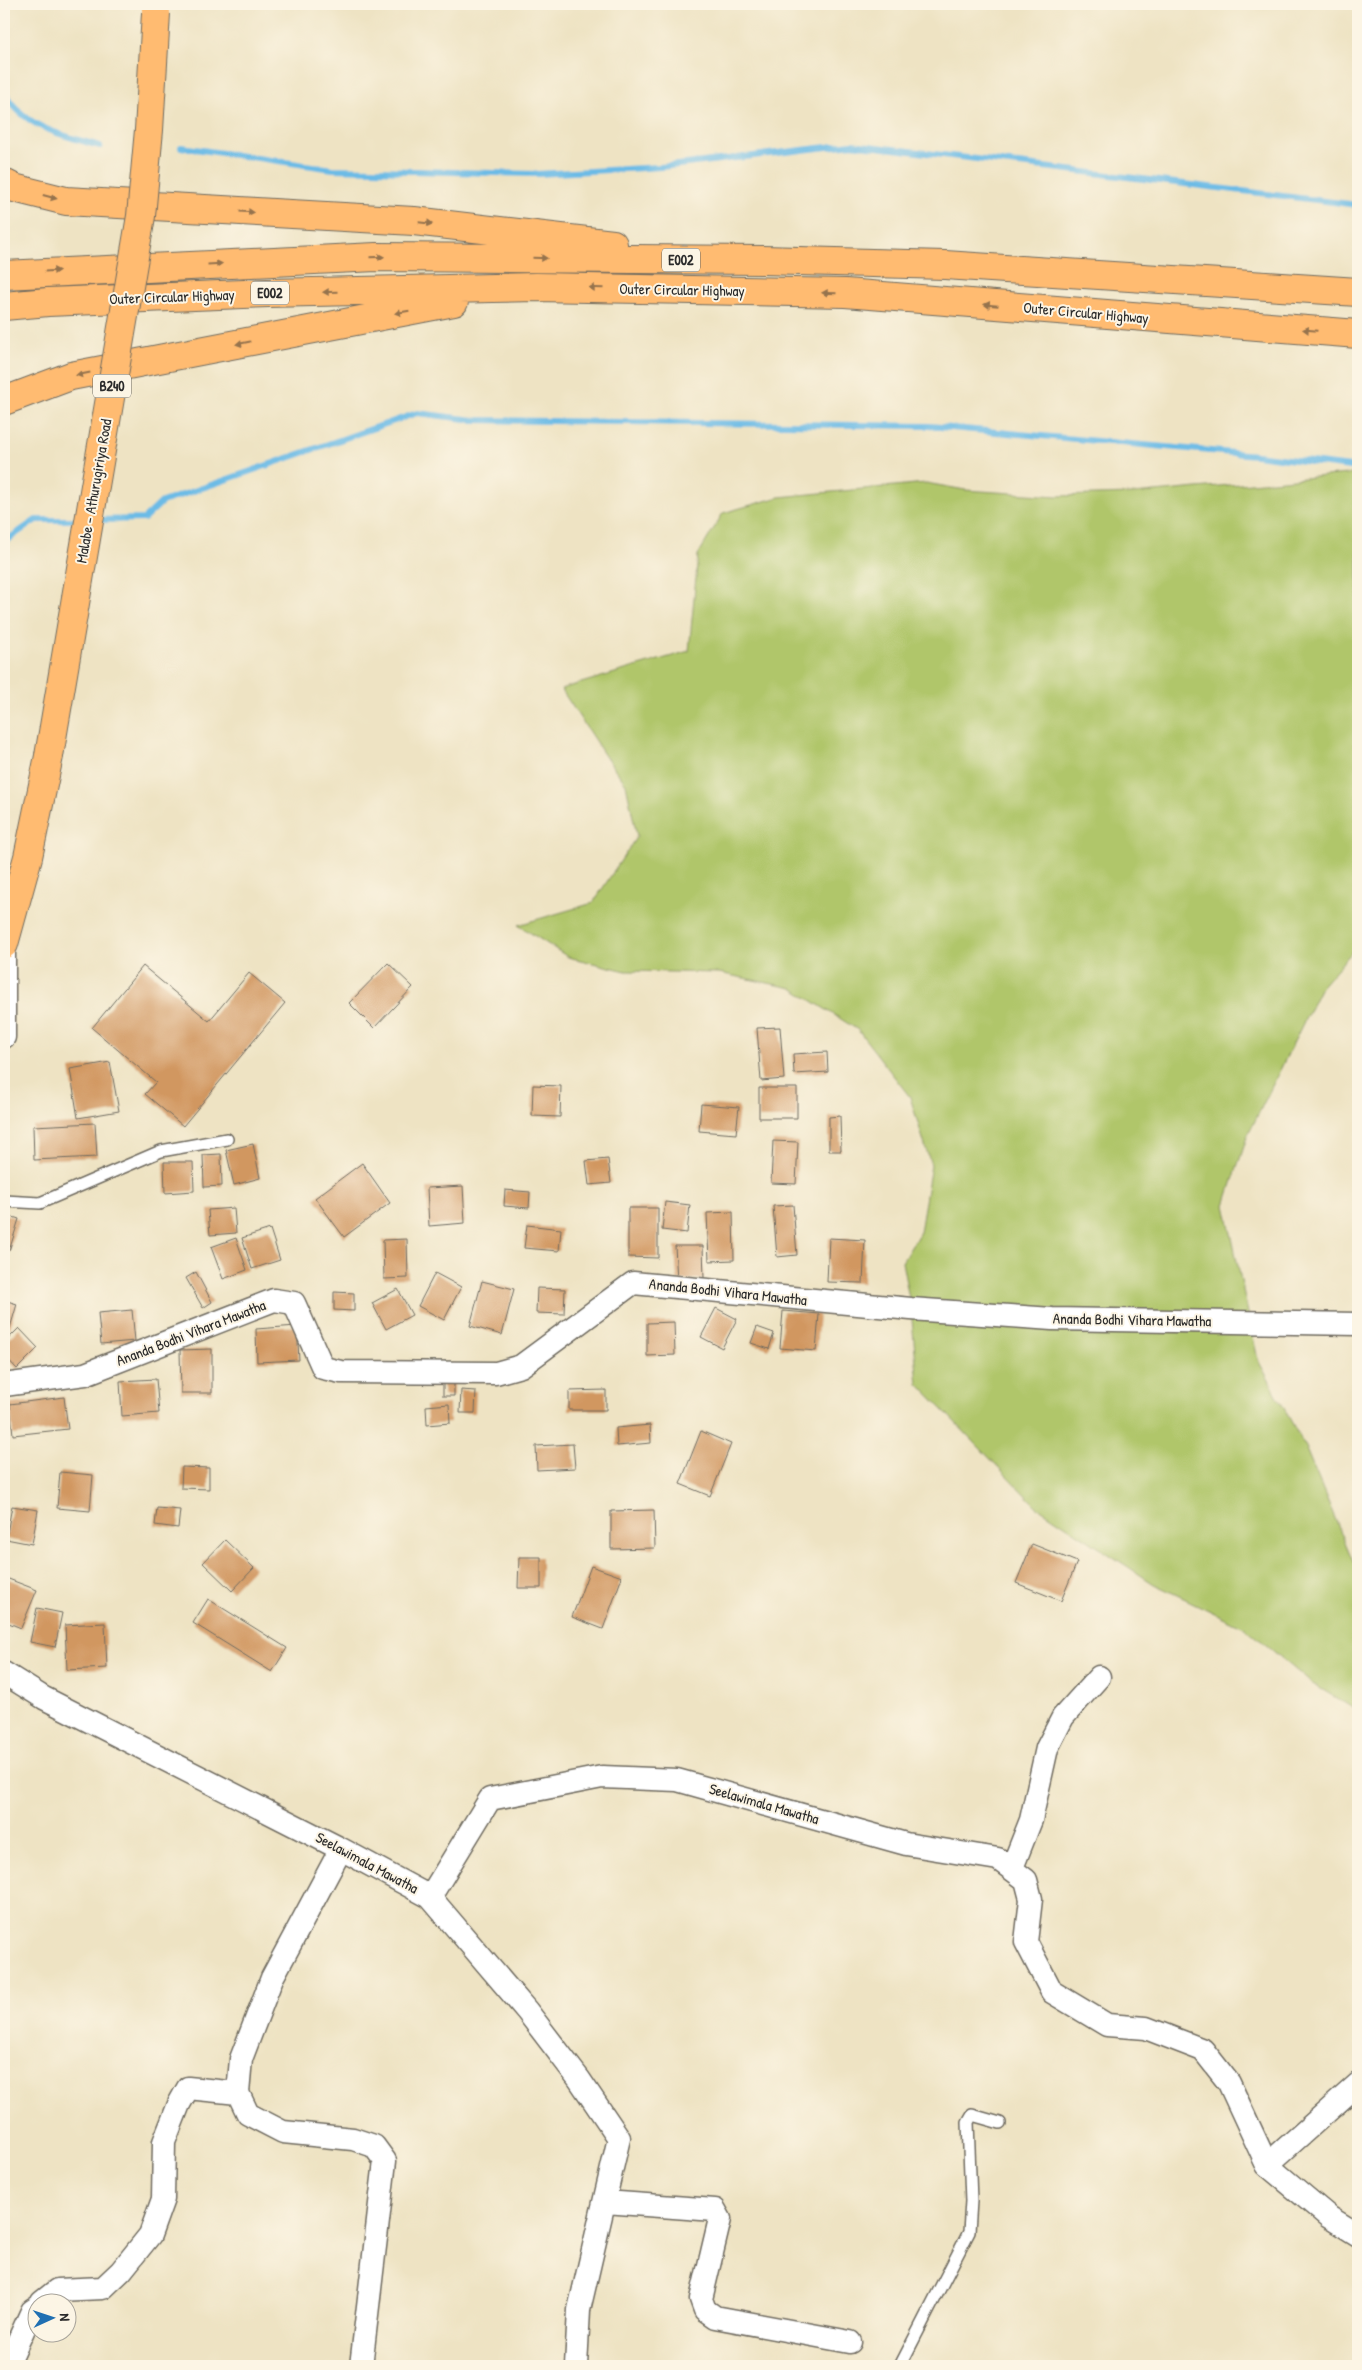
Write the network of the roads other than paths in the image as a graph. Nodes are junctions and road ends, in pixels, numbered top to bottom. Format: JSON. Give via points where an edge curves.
{"nodes":[{"id":1,"x":156,"y":9,"type":"edge"},
{"id":2,"x":4,"y":183,"type":"edge"},
{"id":3,"x":763,"y":260,"type":"junction"},
{"id":4,"x":4,"y":274,"type":"edge"},
{"id":5,"x":536,"y":287,"type":"junction"},
{"id":6,"x":1358,"y":292,"type":"edge"},
{"id":7,"x":4,"y":306,"type":"edge"},
{"id":8,"x":1358,"y":334,"type":"edge"},
{"id":9,"x":4,"y":401,"type":"edge"},
{"id":10,"x":4,"y":944,"type":"edge"},
{"id":11,"x":4,"y":1037,"type":"edge"},
{"id":12,"x":227,"y":1139,"type":"dead end"},
{"id":13,"x":4,"y":1200,"type":"edge"},
{"id":14,"x":1358,"y":1324,"type":"edge"},
{"id":15,"x":4,"y":1385,"type":"edge"},
{"id":16,"x":4,"y":1673,"type":"edge"},
{"id":17,"x":1099,"y":1677,"type":"dead end"},
{"id":18,"x":341,"y":1848,"type":"junction"},
{"id":19,"x":1019,"y":1874,"type":"junction"},
{"id":20,"x":430,"y":1896,"type":"junction"},
{"id":21,"x":1358,"y":2084,"type":"edge"},
{"id":22,"x":238,"y":2094,"type":"junction"},
{"id":23,"x":1000,"y":2124,"type":"dead end"},
{"id":24,"x":1266,"y":2165,"type":"junction"},
{"id":25,"x":605,"y":2202,"type":"junction"},
{"id":26,"x":1358,"y":2235,"type":"edge"},
{"id":27,"x":54,"y":2292,"type":"edge"},
{"id":28,"x":28,"y":2321,"type":"edge"},
{"id":29,"x":850,"y":2342,"type":"dead end"},
{"id":30,"x":7,"y":2366,"type":"edge"},
{"id":31,"x":361,"y":2366,"type":"edge"},
{"id":32,"x":576,"y":2366,"type":"edge"},
{"id":33,"x":900,"y":2366,"type":"edge"}],
"edges":[{"from":1,"to":10,"type":"main road","name":"Malabe - Athurugiriya Road","number":"B240","bridge":true,"via":[[141,216],[49,756],[28,857]]},
{"from":2,"to":3,"type":"main road","one_way":true,"via":[[66,202],[414,221]]},
{"from":4,"to":3,"type":"main road","name":"Outer Circular Highway","number":"E002","one_way":true,"via":[[376,257]]},
{"from":3,"to":6,"type":"main road","name":"Outer Circular Highway","number":"E002","via":[[945,266]]},
{"from":5,"to":7,"type":"main road","name":"Outer Circular Highway","number":"E002","one_way":true,"via":[[268,293]]},
{"from":8,"to":5,"type":"main road","name":"Outer Circular Highway","number":"E002","one_way":true,"via":[[845,294]]},
{"from":5,"to":9,"type":"main road","one_way":true,"via":[[72,376]]},
{"from":10,"to":11,"type":"street"},
{"from":12,"to":13,"type":"lane","via":[[161,1151],[40,1203]]},
{"from":14,"to":15,"type":"street","name":"Ananda Bodhi Vihara Mawatha","via":[[1052,1319],[911,1310],[633,1283],[521,1366],[496,1373],[340,1372],[323,1368],[294,1303],[274,1300],[85,1374]]},
{"from":16,"to":18,"type":"street","name":"Seelawimala Mawatha","via":[[44,1698]]},
{"from":17,"to":19,"type":"street","via":[[1063,1717],[1046,1748]]},
{"from":18,"to":20,"type":"street","name":"Seelawimala Mawatha"},
{"from":18,"to":22,"type":"street","via":[[272,1978],[241,2059]]},
{"from":19,"to":20,"type":"street","name":"Seelawimala Mawatha","via":[[998,1859],[906,1844],[677,1780],[602,1777],[490,1799]]},
{"from":19,"to":24,"type":"street","via":[[1031,1899],[1026,1942],[1052,1992],[1107,2025],[1146,2028],[1203,2050],[1229,2083]]},
{"from":20,"to":25,"type":"street","via":[[527,2011],[619,2138]]},
{"from":21,"to":24,"type":"street"},
{"from":22,"to":27,"type":"street","via":[[188,2088],[164,2142],[163,2199],[150,2235],[103,2288]]},
{"from":22,"to":31,"type":"street","via":[[248,2114],[283,2132],[353,2139],[374,2146],[385,2161]]},
{"from":23,"to":33,"type":"lane","via":[[972,2115],[968,2122],[969,2232]]},
{"from":24,"to":26,"type":"street","via":[[1329,2217]]},
{"from":25,"to":29,"type":"street","via":[[715,2210],[720,2219],[702,2299],[705,2310],[715,2317]]},
{"from":25,"to":32,"type":"street","via":[[579,2310]]},
{"from":28,"to":30,"type":"street"}]}
